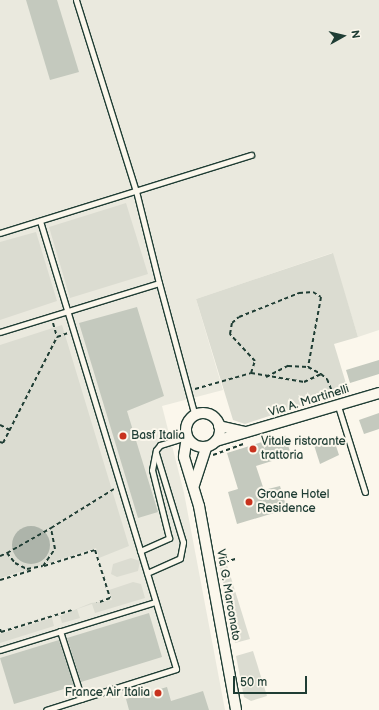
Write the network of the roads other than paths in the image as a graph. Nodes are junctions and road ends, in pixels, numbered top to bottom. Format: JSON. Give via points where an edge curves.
{"nodes":[{"id":1,"x":76,"y":0,"type":"edge"},
{"id":2,"x":251,"y":154,"type":"dead end"},
{"id":3,"x":136,"y":191,"type":"junction"},
{"id":4,"x":40,"y":221,"type":"junction"},
{"id":5,"x":0,"y":233,"type":"edge"},
{"id":6,"x":159,"y":283,"type":"junction"},
{"id":7,"x":68,"y":311,"type":"junction"},
{"id":8,"x":0,"y":332,"type":"edge"},
{"id":9,"x":379,"y":393,"type":"edge"},
{"id":10,"x":338,"y":406,"type":"junction"},
{"id":11,"x":195,"y":416,"type":"junction"},
{"id":12,"x":219,"y":426,"type":"junction"},
{"id":13,"x":247,"y":433,"type":"junction"},
{"id":14,"x":187,"y":437,"type":"junction"},
{"id":15,"x":216,"y":441,"type":"junction"},
{"id":16,"x":206,"y":447,"type":"junction"},
{"id":17,"x":156,"y":450,"type":"junction"},
{"id":18,"x":194,"y":485,"type":"junction"},
{"id":19,"x":365,"y":492,"type":"dead end"},
{"id":20,"x":140,"y":551,"type":"junction"},
{"id":21,"x":147,"y":573,"type":"junction"},
{"id":22,"x":155,"y":602,"type":"junction"},
{"id":23,"x":60,"y":631,"type":"junction"},
{"id":24,"x":0,"y":650,"type":"edge"},
{"id":25,"x":82,"y":699,"type":"junction"},
{"id":26,"x":46,"y":710,"type":"edge"},
{"id":27,"x":236,"y":710,"type":"edge"}],
"edges":[{"from":1,"to":3,"type":"lane"},
{"from":2,"to":3,"type":"lane"},
{"from":3,"to":4,"type":"lane"},
{"from":3,"to":6,"type":"lane"},
{"from":4,"to":5,"type":"lane"},
{"from":4,"to":7,"type":"lane"},
{"from":6,"to":7,"type":"lane"},
{"from":6,"to":11,"type":"lane","via":[[181,354]]},
{"from":7,"to":8,"type":"lane"},
{"from":7,"to":20,"type":"lane"},
{"from":9,"to":10,"type":"street","name":"Via A. Martinelli"},
{"from":10,"to":13,"type":"street","name":"Via A. Martinelli"},
{"from":10,"to":19,"type":"lane"},
{"from":11,"to":12,"type":"street","via":[[207,414]]},
{"from":11,"to":14,"type":"street","via":[[187,424]]},
{"from":12,"to":13,"type":"street"},
{"from":12,"to":15,"type":"street"},
{"from":13,"to":15,"type":"street","name":"Via A. Martinelli"},
{"from":14,"to":16,"type":"street","via":[[195,445]]},
{"from":14,"to":17,"type":"lane","via":[[160,445]]},
{"from":14,"to":18,"type":"street","name":"Via G. Marconato","via":[[184,457]]},
{"from":15,"to":16,"type":"street"},
{"from":16,"to":18,"type":"street","name":"Via G. Marconato"},
{"from":17,"to":20,"type":"lane","via":[[152,470],[169,538]]},
{"from":17,"to":21,"type":"lane","via":[[184,542],[180,558]]},
{"from":18,"to":27,"type":"street","name":"Via G. Marconato"},
{"from":20,"to":21,"type":"lane"},
{"from":21,"to":22,"type":"lane"},
{"from":22,"to":23,"type":"lane"},
{"from":22,"to":25,"type":"lane","via":[[176,669]]},
{"from":23,"to":24,"type":"lane"},
{"from":23,"to":25,"type":"lane"},
{"from":25,"to":26,"type":"lane"}]}
